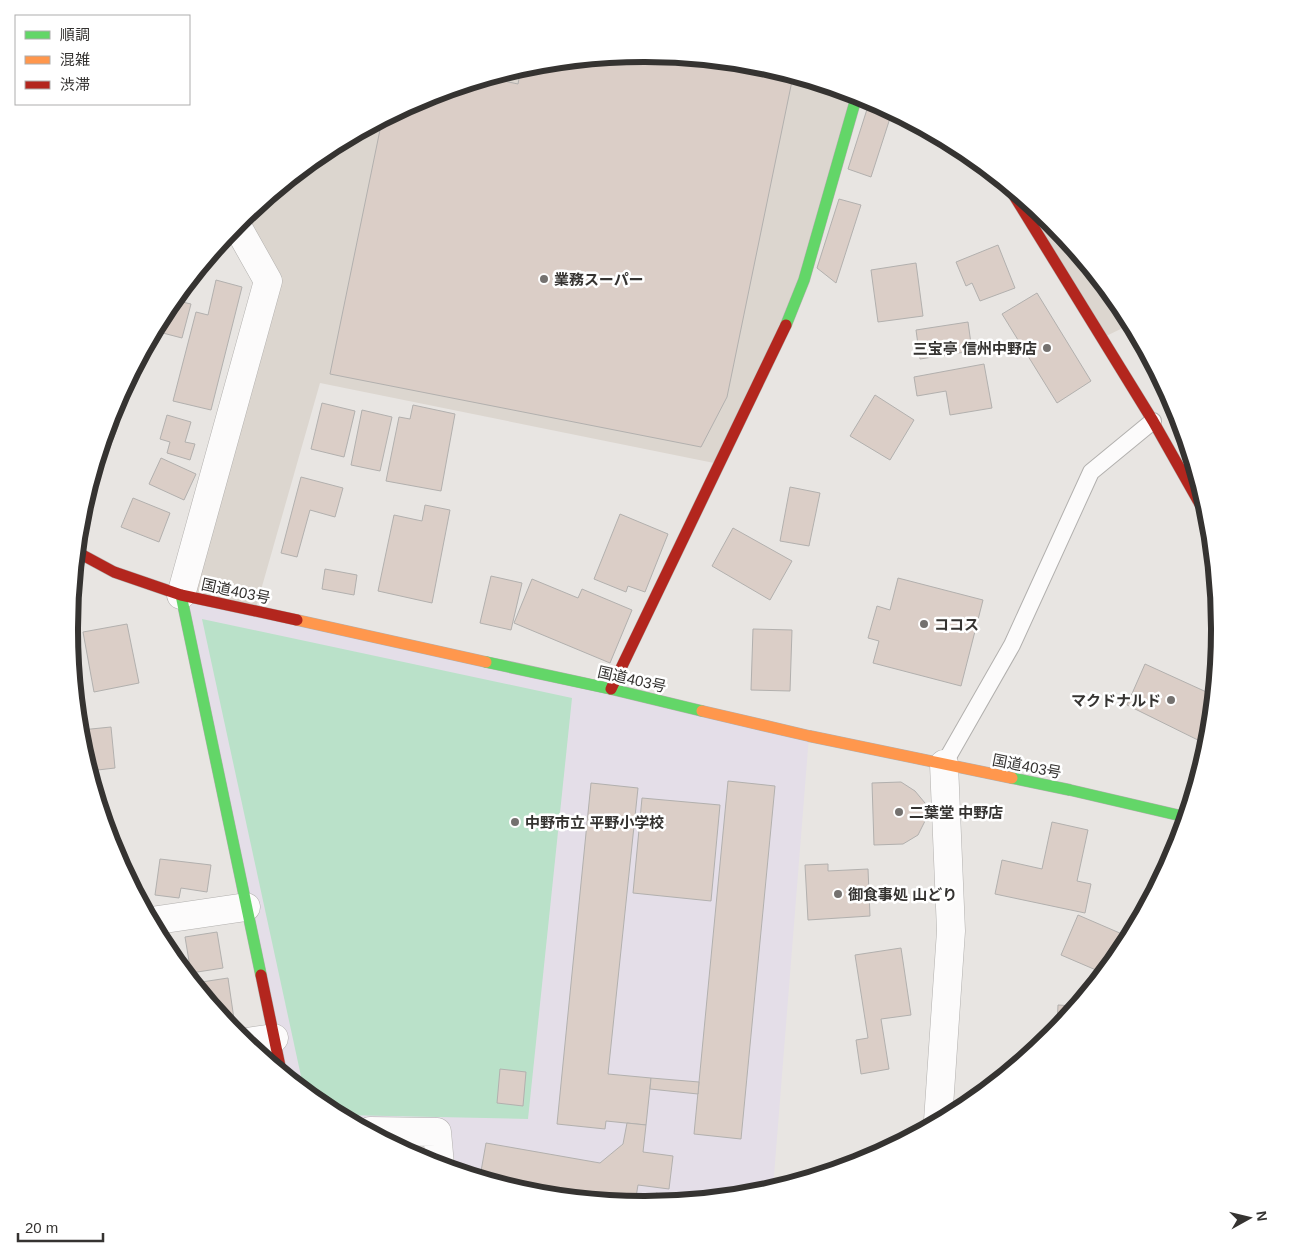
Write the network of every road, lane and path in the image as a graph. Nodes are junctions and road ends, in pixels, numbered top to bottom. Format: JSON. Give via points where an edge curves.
{"nodes":[{"id":1,"x":854,"y":103,"type":"edge"},
{"id":2,"x":1019,"y":204,"type":"edge"},
{"id":3,"x":240,"y":232,"type":"edge"},
{"id":4,"x":1153,"y":421,"type":"junction"},
{"id":5,"x":1195,"y":495,"type":"edge"},
{"id":6,"x":83,"y":555,"type":"edge"},
{"id":7,"x":181,"y":595,"type":"junction"},
{"id":8,"x":611,"y":689,"type":"junction"},
{"id":9,"x":944,"y":764,"type":"junction"},
{"id":10,"x":1179,"y":816,"type":"edge"},
{"id":11,"x":246,"y":907,"type":"junction"},
{"id":12,"x":159,"y":920,"type":"edge"},
{"id":13,"x":274,"y":1038,"type":"junction"},
{"id":14,"x":255,"y":1041,"type":"edge"},
{"id":15,"x":279,"y":1061,"type":"edge"},
{"id":16,"x":939,"y":1113,"type":"edge"},
{"id":17,"x":383,"y":1131,"type":"edge"},
{"id":18,"x":439,"y":1156,"type":"edge"}],
"edges":[{"from":1,"to":8,"type":"main road","via":[[804,280],[784,330]]},
{"from":2,"to":4,"type":"main road"},
{"from":3,"to":7,"type":"street","via":[[268,281]]},
{"from":4,"to":5,"type":"main road"},
{"from":4,"to":9,"type":"lane","via":[[1091,472],[1012,645]]},
{"from":6,"to":7,"type":"main road","name":"国道403号","via":[[114,572]]},
{"from":7,"to":8,"type":"main road","name":"国道403号"},
{"from":7,"to":11,"type":"main road"},
{"from":8,"to":9,"type":"main road","name":"国道403号"},
{"from":9,"to":10,"type":"main road","name":"国道403号"},
{"from":9,"to":16,"type":"street","via":[[951,931]]},
{"from":11,"to":12,"type":"street"},
{"from":11,"to":13,"type":"main road"},
{"from":13,"to":14,"type":"street"},
{"from":13,"to":15,"type":"main road"},
{"from":17,"to":18,"type":"street","via":[[437,1132]]}]}
